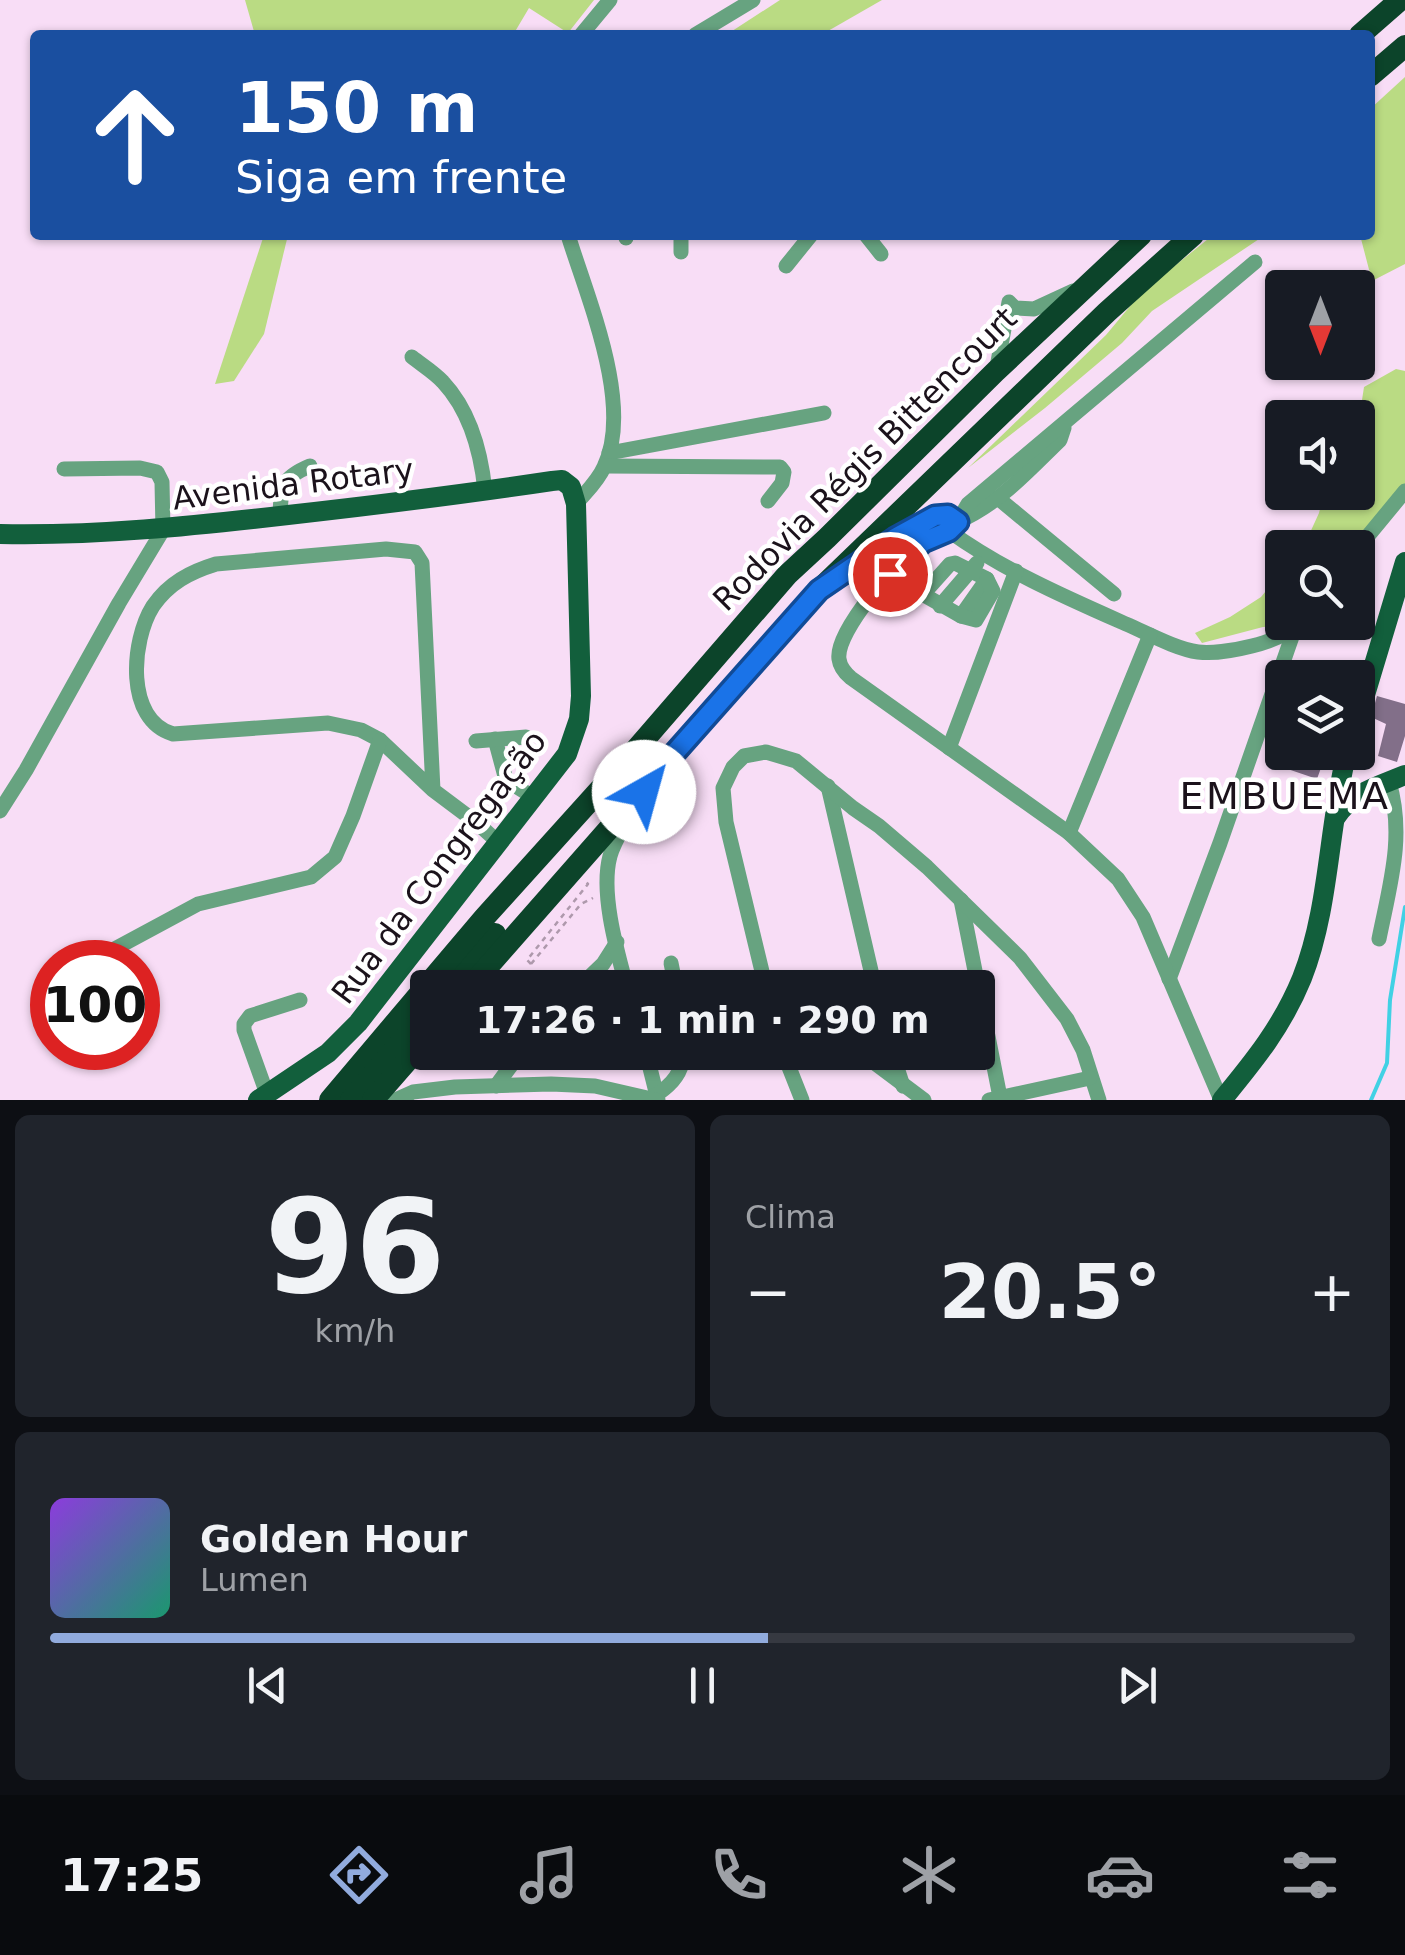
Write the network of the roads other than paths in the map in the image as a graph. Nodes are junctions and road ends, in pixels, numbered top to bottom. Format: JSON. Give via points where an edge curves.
{"nodes":[{"id":1,"x":610,"y":0,"type":"edge"},
{"id":2,"x":753,"y":0,"type":"edge"},
{"id":3,"x":1400,"y":0,"type":"edge"},
{"id":4,"x":585,"y":30,"type":"edge"},
{"id":5,"x":703,"y":30,"type":"edge"},
{"id":6,"x":1366,"y":30,"type":"edge"},
{"id":7,"x":1405,"y":46,"type":"edge"},
{"id":8,"x":1375,"y":72,"type":"edge"},
{"id":9,"x":570,"y":240,"type":"edge"},
{"id":10,"x":807,"y":240,"type":"edge"},
{"id":11,"x":870,"y":240,"type":"edge"},
{"id":12,"x":1137,"y":240,"type":"edge"},
{"id":13,"x":1187,"y":240,"type":"edge"},
{"id":14,"x":881,"y":254,"type":"dead end"},
{"id":15,"x":1255,"y":262,"type":"dead end"},
{"id":16,"x":786,"y":266,"type":"dead end"},
{"id":17,"x":1086,"y":286,"type":"junction"},
{"id":18,"x":412,"y":357,"type":"dead end"},
{"id":19,"x":996,"y":371,"type":"junction"},
{"id":20,"x":824,"y":412,"type":"dead end"},
{"id":21,"x":1063,"y":424,"type":"junction"},
{"id":22,"x":607,"y":459,"type":"junction"},
{"id":23,"x":310,"y":466,"type":"dead end"},
{"id":24,"x":64,"y":469,"type":"dead end"},
{"id":25,"x":485,"y":491,"type":"junction"},
{"id":26,"x":1405,"y":491,"type":"edge"},
{"id":27,"x":999,"y":498,"type":"junction"},
{"id":28,"x":768,"y":500,"type":"dead end"},
{"id":29,"x":576,"y":504,"type":"junction"},
{"id":30,"x":280,"y":516,"type":"junction"},
{"id":31,"x":953,"y":526,"type":"junction"},
{"id":32,"x":163,"y":530,"type":"junction"},
{"id":33,"x":1373,"y":530,"type":"edge"},
{"id":34,"x":0,"y":534,"type":"edge"},
{"id":35,"x":984,"y":554,"type":"junction"},
{"id":36,"x":1405,"y":562,"type":"edge"},
{"id":37,"x":972,"y":570,"type":"junction"},
{"id":38,"x":1016,"y":571,"type":"junction"},
{"id":39,"x":819,"y":590,"type":"junction"},
{"id":40,"x":1114,"y":594,"type":"dead end"},
{"id":41,"x":1150,"y":635,"type":"junction"},
{"id":42,"x":1267,"y":640,"type":"edge"},
{"id":43,"x":1292,"y":640,"type":"edge"},
{"id":44,"x":1375,"y":662,"type":"edge"},
{"id":45,"x":726,"y":694,"type":"junction"},
{"id":46,"x":526,"y":737,"type":"dead end"},
{"id":47,"x":380,"y":740,"type":"junction"},
{"id":48,"x":496,"y":740,"type":"junction"},
{"id":49,"x":476,"y":741,"type":"dead end"},
{"id":50,"x":949,"y":748,"type":"junction"},
{"id":51,"x":1344,"y":770,"type":"edge"},
{"id":52,"x":1351,"y":770,"type":"edge"},
{"id":53,"x":656,"y":774,"type":"junction"},
{"id":54,"x":1391,"y":781,"type":"edge"},
{"id":55,"x":828,"y":786,"type":"junction"},
{"id":56,"x":433,"y":790,"type":"junction"},
{"id":57,"x":533,"y":797,"type":"junction"},
{"id":58,"x":633,"y":809,"type":"junction"},
{"id":59,"x":0,"y":811,"type":"edge"},
{"id":60,"x":1335,"y":818,"type":"junction"},
{"id":61,"x":1068,"y":833,"type":"junction"},
{"id":62,"x":498,"y":842,"type":"junction"},
{"id":63,"x":961,"y":900,"type":"junction"},
{"id":64,"x":1379,"y":939,"type":"dead end"},
{"id":65,"x":131,"y":940,"type":"edge"},
{"id":66,"x":616,"y":942,"type":"junction"},
{"id":67,"x":671,"y":962,"type":"dead end"},
{"id":68,"x":603,"y":964,"type":"junction"},
{"id":69,"x":464,"y":970,"type":"edge"},
{"id":70,"x":486,"y":970,"type":"edge"},
{"id":71,"x":495,"y":970,"type":"edge"},
{"id":72,"x":597,"y":970,"type":"edge"},
{"id":73,"x":602,"y":970,"type":"edge"},
{"id":74,"x":623,"y":970,"type":"edge"},
{"id":75,"x":673,"y":970,"type":"edge"},
{"id":76,"x":762,"y":970,"type":"edge"},
{"id":77,"x":870,"y":970,"type":"edge"},
{"id":78,"x":1169,"y":980,"type":"junction"},
{"id":79,"x":300,"y":1000,"type":"dead end"},
{"id":80,"x":410,"y":1032,"type":"edge"},
{"id":81,"x":410,"y":1060,"type":"edge"},
{"id":82,"x":508,"y":1070,"type":"edge"},
{"id":83,"x":650,"y":1070,"type":"edge"},
{"id":84,"x":681,"y":1070,"type":"edge"},
{"id":85,"x":791,"y":1070,"type":"edge"},
{"id":86,"x":883,"y":1070,"type":"edge"},
{"id":87,"x":898,"y":1070,"type":"edge"},
{"id":88,"x":1090,"y":1078,"type":"junction"},
{"id":89,"x":496,"y":1086,"type":"junction"},
{"id":90,"x":595,"y":1086,"type":"junction"},
{"id":91,"x":903,"y":1086,"type":"junction"},
{"id":92,"x":454,"y":1087,"type":"junction"},
{"id":93,"x":263,"y":1097,"type":"edge"},
{"id":94,"x":657,"y":1098,"type":"edge"},
{"id":95,"x":994,"y":1098,"type":"edge"},
{"id":96,"x":330,"y":1100,"type":"edge"},
{"id":97,"x":351,"y":1100,"type":"edge"},
{"id":98,"x":373,"y":1100,"type":"edge"},
{"id":99,"x":394,"y":1100,"type":"edge"},
{"id":100,"x":471,"y":1100,"type":"edge"},
{"id":101,"x":582,"y":1100,"type":"edge"},
{"id":102,"x":802,"y":1100,"type":"edge"},
{"id":103,"x":924,"y":1100,"type":"edge"},
{"id":104,"x":1100,"y":1100,"type":"edge"},
{"id":105,"x":1221,"y":1100,"type":"edge"}],
"edges":[{"from":1,"to":4,"type":"street"},
{"from":2,"to":5,"type":"street"},
{"from":3,"to":6,"type":"highway"},
{"from":7,"to":8,"type":"highway"},
{"from":9,"to":22,"type":"street","via":[[613,390]]},
{"from":10,"to":16,"type":"street"},
{"from":11,"to":14,"type":"street"},
{"from":12,"to":17,"type":"highway","name":"Rodovia Régis Bittencourt"},
{"from":13,"to":39,"type":"highway","name":"Rodovia Régis Bittencourt"},
{"from":15,"to":21,"type":"street"},
{"from":17,"to":19,"type":"highway","name":"Rodovia Régis Bittencourt"},
{"from":17,"to":19,"type":"street","via":[[1034,308],[1010,302]]},
{"from":18,"to":25,"type":"street","via":[[444,383],[469,420]]},
{"from":19,"to":96,"type":"highway","name":"Rodovia Régis Bittencourt","via":[[788,575]]},
{"from":20,"to":22,"type":"street"},
{"from":21,"to":27,"type":"street","via":[[1060,440]]},
{"from":21,"to":31,"type":"street","via":[[968,504]]},
{"from":22,"to":28,"type":"street","via":[[780,467],[782,483]]},
{"from":22,"to":29,"type":"street"},
{"from":23,"to":30,"type":"street","via":[[286,480]]},
{"from":24,"to":32,"type":"street","via":[[157,472]]},
{"from":25,"to":29,"type":"main road","name":"Avenida Rotary","via":[[562,480]]},
{"from":25,"to":30,"type":"main road","name":"Avenida Rotary"},
{"from":26,"to":33,"type":"street"},
{"from":27,"to":31,"type":"street"},
{"from":27,"to":40,"type":"street"},
{"from":29,"to":57,"type":"main road","name":"Rua da Congregação","via":[[579,719],[567,754]]},
{"from":30,"to":32,"type":"main road","name":"Avenida Rotary"},
{"from":31,"to":35,"type":"street"},
{"from":31,"to":39,"type":"highway","via":[[948,515],[935,516]]},
{"from":31,"to":50,"type":"street","via":[[923,542],[890,574],[845,634],[838,658],[851,678]]},
{"from":32,"to":34,"type":"main road","name":"Avenida Rotary"},
{"from":32,"to":59,"type":"street"},
{"from":35,"to":37,"type":"street"},
{"from":35,"to":38,"type":"street"},
{"from":36,"to":44,"type":"main road"},
{"from":37,"to":37,"type":"street","via":[[993,586],[976,620],[940,606]]},
{"from":38,"to":41,"type":"street"},
{"from":38,"to":50,"type":"street"},
{"from":39,"to":45,"type":"highway","name":"Rodovia Régis Bittencourt"},
{"from":41,"to":42,"type":"street","via":[[1196,652],[1230,652]]},
{"from":41,"to":61,"type":"street"},
{"from":43,"to":78,"type":"street"},
{"from":45,"to":53,"type":"highway","name":"Rodovia Régis Bittencourt"},
{"from":45,"to":69,"type":"highway","via":[[638,778]]},
{"from":46,"to":48,"type":"street"},
{"from":47,"to":56,"type":"street"},
{"from":47,"to":56,"type":"street","via":[[328,722],[160,730],[141,706],[136,659],[152,607],[171,585],[216,564],[386,548],[415,552],[422,564]]},
{"from":47,"to":65,"type":"street","via":[[335,857],[311,877],[198,904]]},
{"from":48,"to":49,"type":"street"},
{"from":48,"to":57,"type":"street","via":[[506,780]]},
{"from":50,"to":61,"type":"street"},
{"from":51,"to":60,"type":"main road"},
{"from":52,"to":54,"type":"main road","via":[[1356,778]]},
{"from":53,"to":58,"type":"highway"},
{"from":53,"to":70,"type":"highway","name":"Rodovia Régis Bittencourt"},
{"from":54,"to":60,"type":"main road","via":[[1348,800]]},
{"from":54,"to":64,"type":"street","via":[[1400,838]]},
{"from":55,"to":63,"type":"street"},
{"from":55,"to":76,"type":"street","via":[[796,761],[766,752],[744,756],[723,788]]},
{"from":55,"to":77,"type":"street"},
{"from":56,"to":62,"type":"street"},
{"from":57,"to":62,"type":"main road","name":"Rua da Congregação"},
{"from":58,"to":66,"type":"street","via":[[610,854]]},
{"from":58,"to":71,"type":"highway"},
{"from":60,"to":105,"type":"main road","via":[[1302,976],[1266,1047]]},
{"from":61,"to":78,"type":"street","via":[[1118,879],[1144,917]]},
{"from":62,"to":93,"type":"main road","name":"Rua da Congregação","via":[[358,1024],[328,1054]]},
{"from":63,"to":88,"type":"street","via":[[1052,997],[1083,1050]]},
{"from":63,"to":95,"type":"street"},
{"from":66,"to":68,"type":"street"},
{"from":66,"to":74,"type":"street"},
{"from":67,"to":75,"type":"street"},
{"from":68,"to":72,"type":"street"},
{"from":68,"to":73,"type":"street"},
{"from":78,"to":105,"type":"street"},
{"from":79,"to":93,"type":"street","via":[[244,1024]]},
{"from":80,"to":97,"type":"highway"},
{"from":81,"to":98,"type":"highway"},
{"from":82,"to":89,"type":"street"},
{"from":83,"to":94,"type":"street"},
{"from":84,"to":94,"type":"street"},
{"from":85,"to":102,"type":"street"},
{"from":86,"to":91,"type":"street"},
{"from":87,"to":91,"type":"street"},
{"from":88,"to":95,"type":"street"},
{"from":88,"to":104,"type":"street"},
{"from":89,"to":90,"type":"street"},
{"from":89,"to":92,"type":"street"},
{"from":90,"to":94,"type":"street"},
{"from":90,"to":101,"type":"street"},
{"from":91,"to":103,"type":"street"},
{"from":92,"to":99,"type":"street"},
{"from":92,"to":100,"type":"street"}]}
